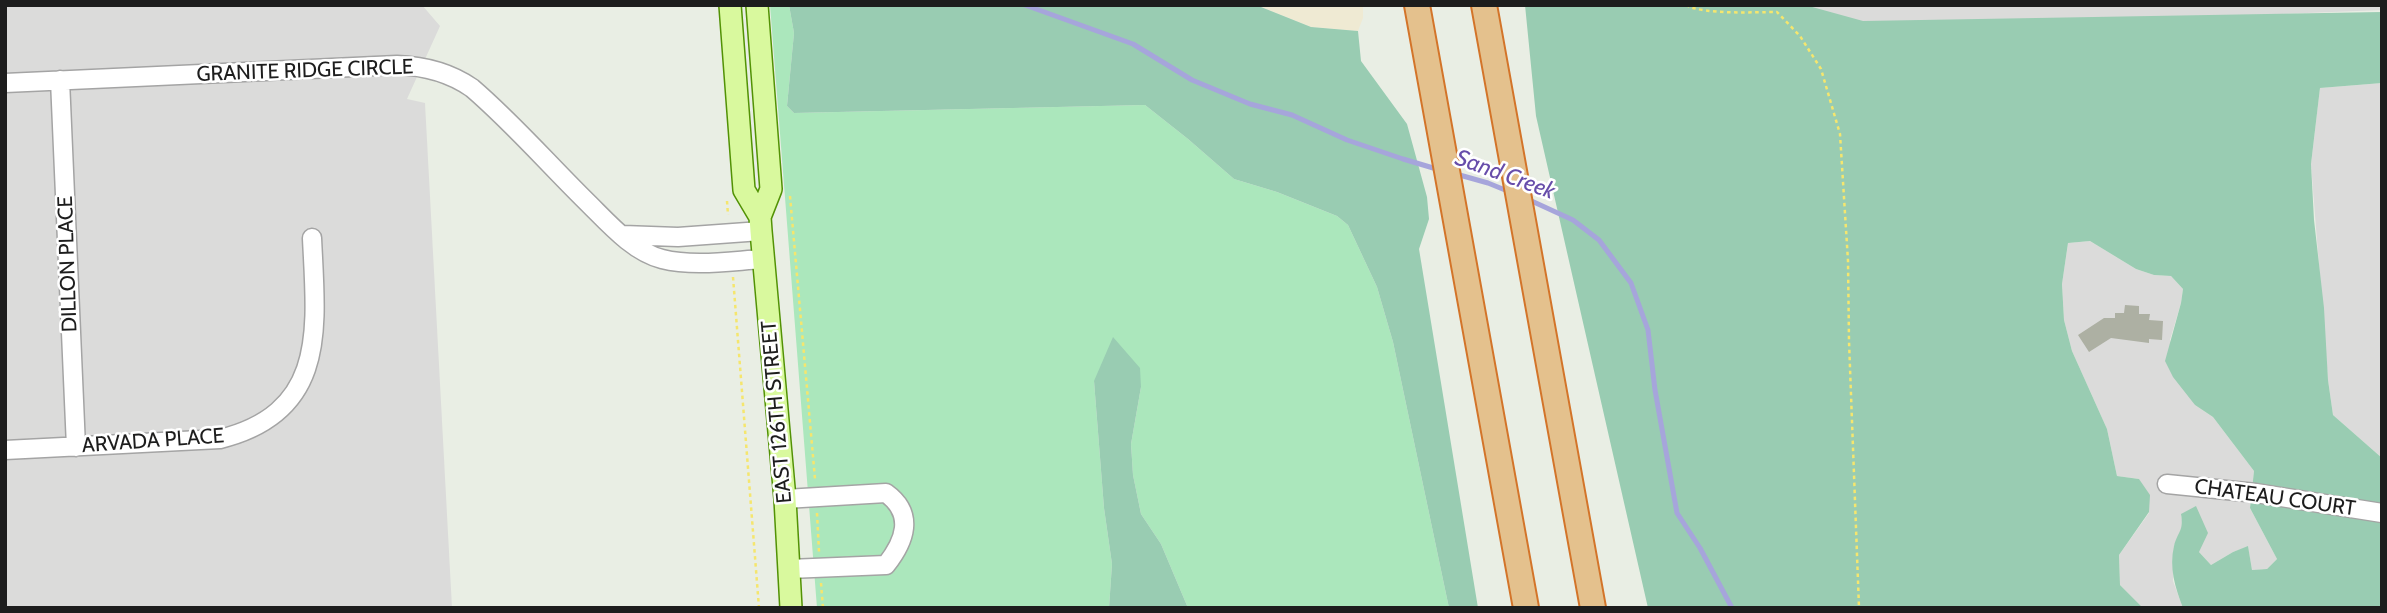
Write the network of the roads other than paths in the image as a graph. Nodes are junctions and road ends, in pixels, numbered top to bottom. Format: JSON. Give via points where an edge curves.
{"nodes":[{"id":1,"x":730,"y":5,"type":"edge"},
{"id":2,"x":757,"y":5,"type":"edge"},
{"id":3,"x":1417,"y":5,"type":"edge"},
{"id":4,"x":1484,"y":5,"type":"edge"},
{"id":5,"x":60,"y":80,"type":"junction"},
{"id":6,"x":5,"y":83,"type":"edge"},
{"id":7,"x":760,"y":224,"type":"junction"},
{"id":8,"x":624,"y":235,"type":"junction"},
{"id":9,"x":312,"y":237,"type":"dead end"},
{"id":10,"x":763,"y":259,"type":"junction"},
{"id":11,"x":76,"y":447,"type":"junction"},
{"id":12,"x":5,"y":450,"type":"edge"},
{"id":13,"x":2167,"y":484,"type":"dead end"},
{"id":14,"x":785,"y":499,"type":"junction"},
{"id":15,"x":2382,"y":513,"type":"edge"},
{"id":16,"x":789,"y":569,"type":"junction"},
{"id":17,"x":791,"y":608,"type":"edge"},
{"id":18,"x":1526,"y":608,"type":"edge"},
{"id":19,"x":1593,"y":608,"type":"edge"}],
"edges":[{"from":1,"to":7,"type":"main road","name":"EAST 126TH STREET","via":[[744,190]]},
{"from":2,"to":7,"type":"main road","name":"EAST 126TH STREET","via":[[771,189]]},
{"from":3,"to":18,"type":"highway"},
{"from":4,"to":19,"type":"highway"},
{"from":5,"to":6,"type":"street","name":"GRANITE RIDGE CIRCLE"},
{"from":5,"to":8,"type":"street","name":"GRANITE RIDGE CIRCLE","via":[[397,65],[429,68],[472,88]]},
{"from":5,"to":11,"type":"street","name":"DILLON PLACE"},
{"from":7,"to":8,"type":"street","via":[[730,234]]},
{"from":7,"to":10,"type":"main road","name":"EAST 126TH STREET"},
{"from":8,"to":10,"type":"street","name":"GRANITE RIDGE CIRCLE","via":[[641,251],[660,258],[701,263]]},
{"from":9,"to":11,"type":"street","name":"ARVADA PLACE","via":[[313,349],[301,384],[278,411],[251,430],[220,439]]},
{"from":10,"to":14,"type":"main road","name":"EAST 126TH STREET"},
{"from":11,"to":12,"type":"street","name":"ARVADA PLACE"},
{"from":13,"to":15,"type":"street","name":"CHATEAU COURT"},
{"from":14,"to":16,"type":"main road","name":"EAST 126TH STREET"},
{"from":14,"to":16,"type":"street","via":[[886,493],[896,500],[906,524],[899,549],[886,565]]},
{"from":16,"to":17,"type":"main road","name":"EAST 126TH STREET"}]}
